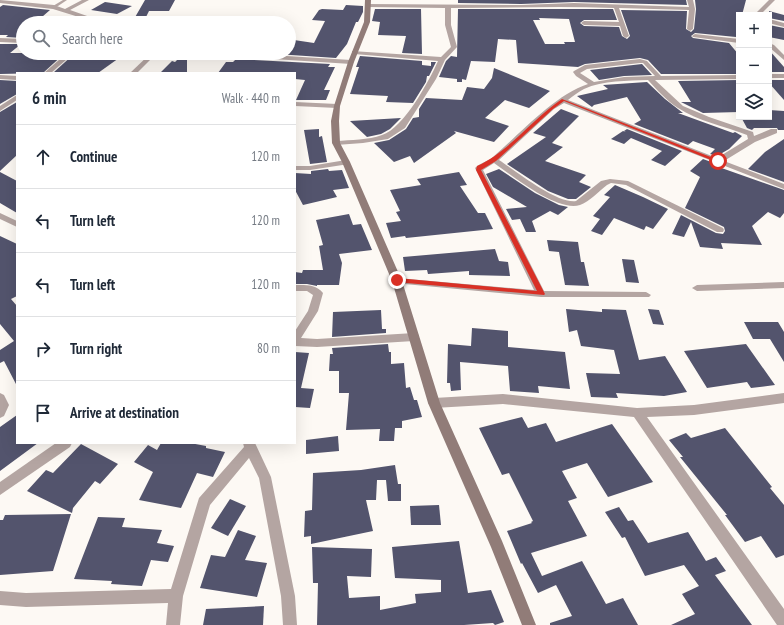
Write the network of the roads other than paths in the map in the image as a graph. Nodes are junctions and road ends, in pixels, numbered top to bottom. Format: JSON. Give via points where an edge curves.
{"nodes":[{"id":1,"x":65,"y":0,"type":"edge"},
{"id":2,"x":86,"y":0,"type":"edge"},
{"id":3,"x":690,"y":0,"type":"edge"},
{"id":4,"x":771,"y":0,"type":"edge"},
{"id":5,"x":1,"y":1,"type":"edge"},
{"id":6,"x":369,"y":2,"type":"edge"},
{"id":7,"x":448,"y":6,"type":"junction"},
{"id":8,"x":54,"y":7,"type":"junction"},
{"id":9,"x":616,"y":7,"type":"junction"},
{"id":10,"x":692,"y":9,"type":"junction"},
{"id":11,"x":66,"y":10,"type":"junction"},
{"id":12,"x":760,"y":12,"type":"edge"},
{"id":13,"x":84,"y":16,"type":"edge"},
{"id":14,"x":772,"y":22,"type":"edge"},
{"id":15,"x":584,"y":23,"type":"dead end"},
{"id":16,"x":621,"y":24,"type":"junction"},
{"id":17,"x":784,"y":25,"type":"edge"},
{"id":18,"x":690,"y":29,"type":"dead end"},
{"id":19,"x":626,"y":36,"type":"dead end"},
{"id":20,"x":695,"y":36,"type":"dead end"},
{"id":21,"x":0,"y":40,"type":"edge"},
{"id":22,"x":736,"y":40,"type":"edge"},
{"id":23,"x":16,"y":41,"type":"edge"},
{"id":24,"x":772,"y":46,"type":"edge"},
{"id":25,"x":296,"y":55,"type":"edge"},
{"id":26,"x":352,"y":57,"type":"junction"},
{"id":27,"x":784,"y":58,"type":"edge"},
{"id":28,"x":442,"y":59,"type":"junction"},
{"id":29,"x":63,"y":60,"type":"edge"},
{"id":30,"x":147,"y":60,"type":"edge"},
{"id":31,"x":48,"y":72,"type":"edge"},
{"id":32,"x":134,"y":72,"type":"edge"},
{"id":33,"x":772,"y":76,"type":"edge"},
{"id":34,"x":784,"y":76,"type":"edge"},
{"id":35,"x":0,"y":77,"type":"edge"},
{"id":36,"x":659,"y":77,"type":"junction"},
{"id":37,"x":736,"y":77,"type":"edge"},
{"id":38,"x":16,"y":78,"type":"edge"},
{"id":39,"x":650,"y":78,"type":"junction"},
{"id":40,"x":593,"y":84,"type":"junction"},
{"id":41,"x":16,"y":98,"type":"edge"},
{"id":42,"x":563,"y":100,"type":"junction"},
{"id":43,"x":296,"y":104,"type":"edge"},
{"id":44,"x":337,"y":106,"type":"junction"},
{"id":45,"x":0,"y":109,"type":"edge"},
{"id":46,"x":774,"y":131,"type":"dead end"},
{"id":47,"x":752,"y":140,"type":"junction"},
{"id":48,"x":336,"y":143,"type":"junction"},
{"id":49,"x":494,"y":160,"type":"junction"},
{"id":50,"x":718,"y":161,"type":"junction"},
{"id":51,"x":346,"y":162,"type":"junction"},
{"id":52,"x":296,"y":168,"type":"edge"},
{"id":53,"x":784,"y":187,"type":"edge"},
{"id":54,"x":0,"y":216,"type":"edge"},
{"id":55,"x":16,"y":224,"type":"edge"},
{"id":56,"x":720,"y":230,"type":"dead end"},
{"id":57,"x":397,"y":280,"type":"junction"},
{"id":58,"x":784,"y":285,"type":"edge"},
{"id":59,"x":296,"y":288,"type":"edge"},
{"id":60,"x":697,"y":288,"type":"dead end"},
{"id":61,"x":542,"y":294,"type":"junction"},
{"id":62,"x":646,"y":295,"type":"dead end"},
{"id":63,"x":414,"y":337,"type":"junction"},
{"id":64,"x":296,"y":338,"type":"edge"},
{"id":65,"x":296,"y":340,"type":"edge"},
{"id":66,"x":0,"y":398,"type":"edge"},
{"id":67,"x":784,"y":398,"type":"edge"},
{"id":68,"x":434,"y":403,"type":"junction"},
{"id":69,"x":637,"y":413,"type":"junction"},
{"id":70,"x":0,"y":414,"type":"edge"},
{"id":71,"x":65,"y":444,"type":"edge"},
{"id":72,"x":250,"y":445,"type":"edge"},
{"id":73,"x":0,"y":490,"type":"edge"},
{"id":74,"x":176,"y":596,"type":"junction"},
{"id":75,"x":0,"y":598,"type":"edge"},
{"id":76,"x":784,"y":622,"type":"edge"},
{"id":77,"x":173,"y":625,"type":"edge"},
{"id":78,"x":290,"y":625,"type":"edge"},
{"id":79,"x":529,"y":625,"type":"edge"}],
"edges":[{"from":1,"to":8,"type":"lane"},
{"from":2,"to":11,"type":"street"},
{"from":3,"to":10,"type":"street"},
{"from":4,"to":12,"type":"street"},
{"from":5,"to":8,"type":"street"},
{"from":6,"to":7,"type":"street"},
{"from":6,"to":26,"type":"street","via":[[367,22]]},
{"from":7,"to":9,"type":"street"},
{"from":7,"to":28,"type":"street","via":[[448,25],[454,48]]},
{"from":8,"to":11,"type":"street"},
{"from":9,"to":10,"type":"street"},
{"from":9,"to":16,"type":"street"},
{"from":10,"to":18,"type":"street"},
{"from":11,"to":13,"type":"street"},
{"from":14,"to":17,"type":"street"},
{"from":15,"to":16,"type":"street"},
{"from":16,"to":19,"type":"street"},
{"from":20,"to":22,"type":"street"},
{"from":21,"to":23,"type":"street"},
{"from":24,"to":27,"type":"street"},
{"from":25,"to":26,"type":"street"},
{"from":26,"to":28,"type":"street"},
{"from":26,"to":44,"type":"street"},
{"from":28,"to":48,"type":"street","via":[[433,79],[402,126],[385,137]]},
{"from":29,"to":31,"type":"street"},
{"from":30,"to":32,"type":"street"},
{"from":33,"to":34,"type":"street"},
{"from":35,"to":38,"type":"street"},
{"from":36,"to":37,"type":"street"},
{"from":36,"to":39,"type":"street"},
{"from":36,"to":40,"type":"street","via":[[645,62],[640,61],[585,67],[576,72]]},
{"from":39,"to":40,"type":"street"},
{"from":39,"to":47,"type":"street","via":[[680,106],[750,134]]},
{"from":40,"to":42,"type":"street","via":[[581,88]]},
{"from":41,"to":45,"type":"street"},
{"from":42,"to":49,"type":"street"},
{"from":42,"to":50,"type":"street"},
{"from":43,"to":44,"type":"street"},
{"from":44,"to":48,"type":"street"},
{"from":46,"to":47,"type":"street"},
{"from":47,"to":50,"type":"street"},
{"from":48,"to":51,"type":"street"},
{"from":49,"to":56,"type":"street","via":[[559,202],[579,203],[604,183],[628,183]]},
{"from":49,"to":61,"type":"street","via":[[479,170]]},
{"from":50,"to":53,"type":"street"},
{"from":51,"to":52,"type":"street"},
{"from":51,"to":57,"type":"street"},
{"from":54,"to":55,"type":"street"},
{"from":57,"to":61,"type":"street"},
{"from":57,"to":63,"type":"street"},
{"from":58,"to":60,"type":"street"},
{"from":59,"to":64,"type":"street","via":[[308,288],[318,293],[318,300]]},
{"from":61,"to":62,"type":"street"},
{"from":63,"to":65,"type":"street","via":[[317,343]]},
{"from":63,"to":68,"type":"street"},
{"from":66,"to":70,"type":"street","via":[[3,405]]},
{"from":67,"to":69,"type":"street","via":[[694,410]]},
{"from":68,"to":69,"type":"street","via":[[503,399]]},
{"from":68,"to":79,"type":"street"},
{"from":69,"to":76,"type":"street"},
{"from":71,"to":73,"type":"street"},
{"from":72,"to":74,"type":"street","via":[[204,502]]},
{"from":72,"to":78,"type":"street","via":[[266,477],[288,596]]},
{"from":74,"to":75,"type":"street","via":[[26,600]]},
{"from":74,"to":77,"type":"street"}]}
